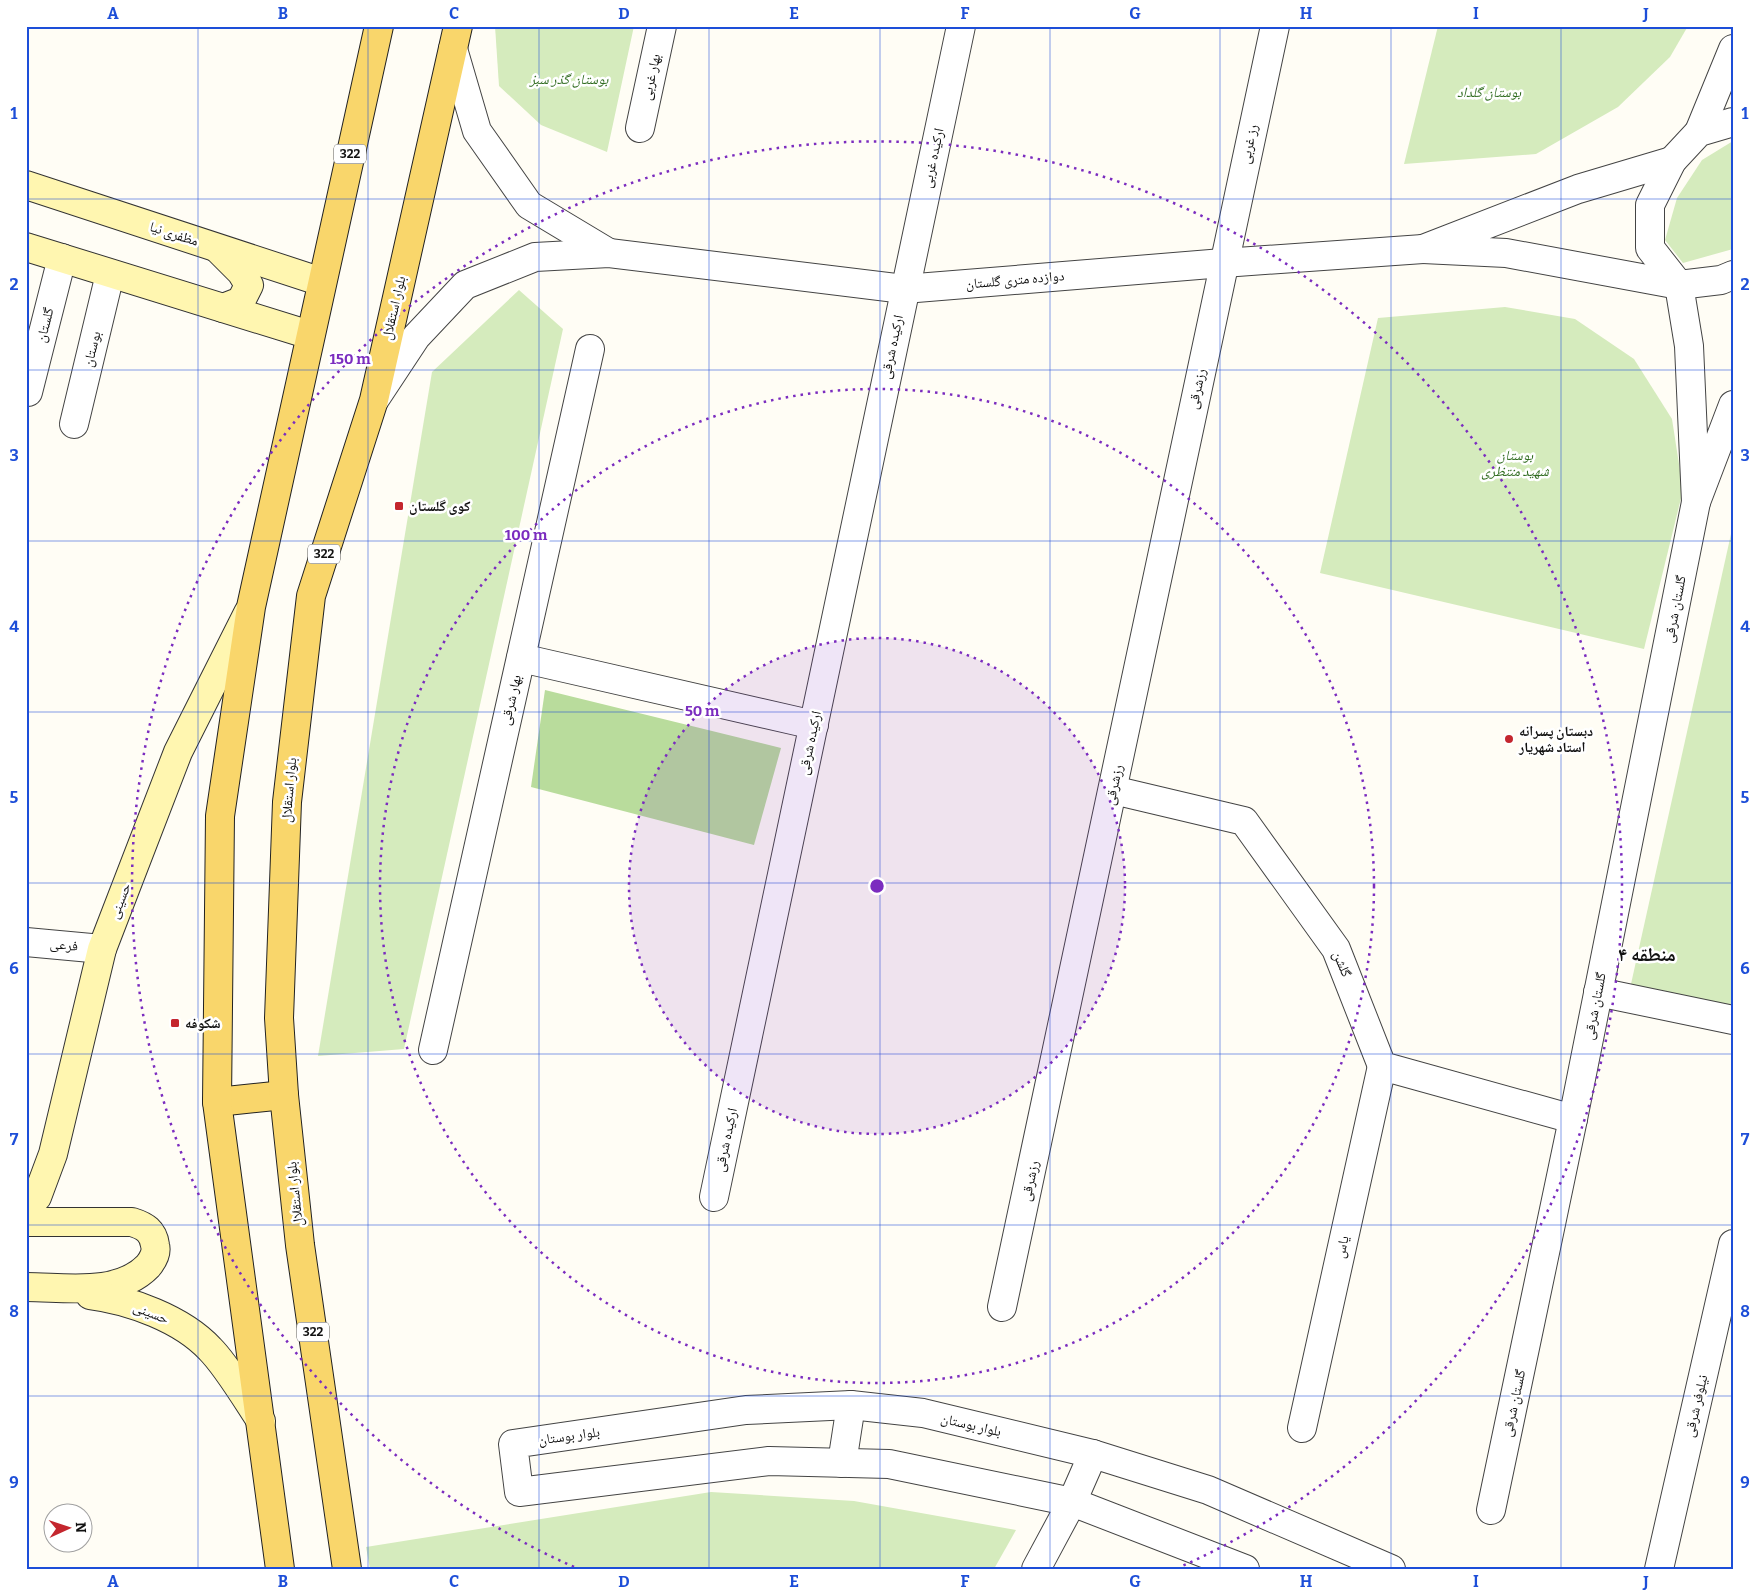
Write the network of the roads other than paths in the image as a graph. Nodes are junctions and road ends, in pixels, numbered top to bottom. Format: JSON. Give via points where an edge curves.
{"nodes":[{"id":1,"x":379,"y":26,"type":"edge"},
{"id":2,"x":662,"y":26,"type":"edge"},
{"id":3,"x":961,"y":26,"type":"edge"},
{"id":4,"x":1275,"y":26,"type":"edge"},
{"id":5,"x":455,"y":38,"type":"edge"},
{"id":6,"x":1733,"y":49,"type":"edge"},
{"id":7,"x":1733,"y":122,"type":"edge"},
{"id":8,"x":640,"y":128,"type":"dead end"},
{"id":9,"x":1699,"y":132,"type":"junction"},
{"id":10,"x":1672,"y":161,"type":"junction"},
{"id":11,"x":26,"y":185,"type":"edge"},
{"id":12,"x":26,"y":247,"type":"edge"},
{"id":13,"x":216,"y":247,"type":"junction"},
{"id":14,"x":1423,"y":249,"type":"junction"},
{"id":15,"x":609,"y":253,"type":"junction"},
{"id":16,"x":62,"y":258,"type":"junction"},
{"id":17,"x":1223,"y":263,"type":"junction"},
{"id":18,"x":110,"y":274,"type":"junction"},
{"id":19,"x":1733,"y":275,"type":"edge"},
{"id":20,"x":322,"y":282,"type":"junction"},
{"id":21,"x":1679,"y":285,"type":"junction"},
{"id":22,"x":904,"y":289,"type":"junction"},
{"id":23,"x":223,"y":308,"type":"junction"},
{"id":24,"x":310,"y":335,"type":"junction"},
{"id":25,"x":590,"y":349,"type":"dead end"},
{"id":26,"x":28,"y":392,"type":"dead end"},
{"id":27,"x":374,"y":400,"type":"junction"},
{"id":28,"x":1733,"y":405,"type":"edge"},
{"id":29,"x":74,"y":424,"type":"dead end"},
{"id":30,"x":1696,"y":502,"type":"junction"},
{"id":31,"x":251,"y":607,"type":"junction"},
{"id":32,"x":521,"y":658,"type":"junction"},
{"id":33,"x":814,"y":725,"type":"junction"},
{"id":34,"x":1113,"y":790,"type":"junction"},
{"id":35,"x":26,"y":942,"type":"edge"},
{"id":36,"x":102,"y":949,"type":"junction"},
{"id":37,"x":1598,"y":992,"type":"junction"},
{"id":38,"x":1733,"y":1020,"type":"edge"},
{"id":39,"x":433,"y":1050,"type":"dead end"},
{"id":40,"x":1382,"y":1066,"type":"junction"},
{"id":41,"x":284,"y":1095,"type":"junction"},
{"id":42,"x":217,"y":1102,"type":"junction"},
{"id":43,"x":1573,"y":1119,"type":"junction"},
{"id":44,"x":714,"y":1197,"type":"dead end"},
{"id":45,"x":26,"y":1208,"type":"edge"},
{"id":46,"x":26,"y":1222,"type":"edge"},
{"id":47,"x":1733,"y":1244,"type":"edge"},
{"id":48,"x":26,"y":1287,"type":"edge"},
{"id":49,"x":1002,"y":1307,"type":"dead end"},
{"id":50,"x":851,"y":1405,"type":"junction"},
{"id":51,"x":261,"y":1421,"type":"junction"},
{"id":52,"x":1302,"y":1428,"type":"dead end"},
{"id":53,"x":1093,"y":1454,"type":"junction"},
{"id":54,"x":842,"y":1463,"type":"junction"},
{"id":55,"x":1072,"y":1502,"type":"junction"},
{"id":56,"x":1491,"y":1510,"type":"dead end"},
{"id":57,"x":280,"y":1569,"type":"edge"},
{"id":58,"x":347,"y":1569,"type":"edge"},
{"id":59,"x":1036,"y":1569,"type":"edge"},
{"id":60,"x":1245,"y":1569,"type":"edge"},
{"id":61,"x":1391,"y":1569,"type":"edge"},
{"id":62,"x":1659,"y":1569,"type":"edge"}],
"edges":[{"from":1,"to":20,"type":"main road","number":"322"},
{"from":2,"to":8,"type":"street","name":"بهار غربی"},
{"from":3,"to":22,"type":"street","name":"ارکیده غربی"},
{"from":4,"to":17,"type":"street","name":"رز غربی"},
{"from":5,"to":15,"type":"street","via":[[477,131],[528,205]]},
{"from":5,"to":27,"type":"main road","name":"بلوار استقلال","number":"322"},
{"from":6,"to":9,"type":"street"},
{"from":7,"to":9,"type":"street"},
{"from":9,"to":10,"type":"street"},
{"from":10,"to":14,"type":"street","via":[[1578,189]]},
{"from":10,"to":21,"type":"street","via":[[1650,205],[1650,248]]},
{"from":11,"to":13,"type":"main road","name":"مظفری نیا"},
{"from":12,"to":16,"type":"main road"},
{"from":13,"to":20,"type":"main road","name":"مظفری نیا"},
{"from":13,"to":23,"type":"main road","via":[[249,285],[241,301]]},
{"from":14,"to":17,"type":"street","name":"دوازده متری گلستان"},
{"from":14,"to":21,"type":"street","via":[[1506,253]]},
{"from":15,"to":22,"type":"street","name":"دوازده متری گلستان"},
{"from":15,"to":27,"type":"street","via":[[534,257],[465,285],[416,337]]},
{"from":16,"to":18,"type":"main road"},
{"from":16,"to":26,"type":"street","name":"گلستان"},
{"from":17,"to":22,"type":"street","name":"دوازده متری گلستان"},
{"from":17,"to":34,"type":"street","name":"رزشرقی"},
{"from":18,"to":23,"type":"main road"},
{"from":18,"to":29,"type":"street","name":"بوستان"},
{"from":19,"to":21,"type":"street","via":[[1721,280]]},
{"from":20,"to":24,"type":"main road","number":"322"},
{"from":21,"to":30,"type":"street","via":[[1689,346]]},
{"from":22,"to":33,"type":"street","name":"ارکیده شرقی"},
{"from":23,"to":24,"type":"main road"},
{"from":24,"to":31,"type":"main road","number":"322"},
{"from":25,"to":32,"type":"street","name":"بهار شرقی"},
{"from":27,"to":41,"type":"main road","name":"بلوار استقلال","number":"322","via":[[310,596],[287,802],[279,1018]]},
{"from":28,"to":30,"type":"street"},
{"from":30,"to":37,"type":"street","name":"گلستان شرقی"},
{"from":31,"to":36,"type":"main road","name":"حسینی","via":[[178,752]]},
{"from":31,"to":42,"type":"main road","number":"322","via":[[220,816]]},
{"from":32,"to":33,"type":"street"},
{"from":32,"to":39,"type":"street","name":"بهار شرقی"},
{"from":33,"to":44,"type":"street","name":"ارکیده شرقی"},
{"from":34,"to":40,"type":"street","name":"گلشن","via":[[1244,821],[1336,949]]},
{"from":34,"to":49,"type":"street","name":"رزشرقی"},
{"from":35,"to":36,"type":"street","name":"فرعی"},
{"from":36,"to":45,"type":"main road","name":"حسینی","via":[[53,1154],[37,1197]]},
{"from":37,"to":38,"type":"street"},
{"from":37,"to":43,"type":"street","name":"گلستان شرقی"},
{"from":40,"to":43,"type":"street"},
{"from":40,"to":52,"type":"street","name":"یاس"},
{"from":41,"to":42,"type":"main road"},
{"from":41,"to":58,"type":"main road","name":"بلوار استقلال","number":"322","via":[[300,1245]]},
{"from":42,"to":51,"type":"main road","number":"322"},
{"from":43,"to":56,"type":"street","name":"گلستان شرقی"},
{"from":46,"to":48,"type":"main road","via":[[132,1222],[144,1226],[152,1234],[156,1247],[153,1261],[125,1283]]},
{"from":47,"to":62,"type":"street","name":"نیلوفر شرقی"},
{"from":48,"to":51,"type":"main road","name":"حسینی","via":[[110,1297],[172,1320],[210,1349]]},
{"from":50,"to":53,"type":"street","name":"بلوار بوستان","via":[[923,1414]]},
{"from":50,"to":54,"type":"street"},
{"from":50,"to":54,"type":"street","name":"بلوار بوستان","via":[[746,1410],[513,1444],[519,1492],[769,1461]]},
{"from":51,"to":57,"type":"main road","number":"322"},
{"from":53,"to":55,"type":"street"},
{"from":53,"to":61,"type":"street","name":"بلوار بوستان","via":[[1208,1490]]},
{"from":54,"to":55,"type":"street","name":"بلوار بوستان","via":[[889,1464]]},
{"from":55,"to":59,"type":"street"},
{"from":55,"to":60,"type":"street","name":"بلوار بوستان"}]}
